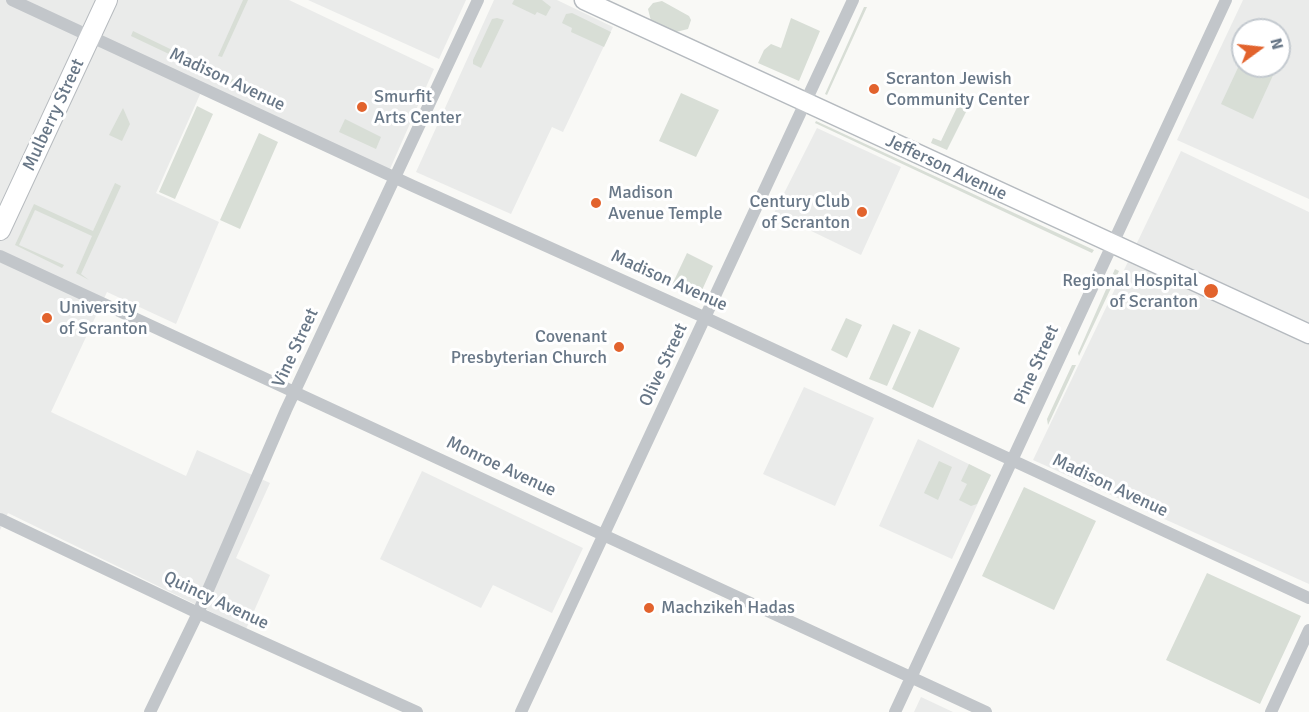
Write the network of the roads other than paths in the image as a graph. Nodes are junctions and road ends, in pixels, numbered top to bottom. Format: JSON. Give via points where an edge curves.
{"nodes":[{"id":1,"x":12,"y":0,"type":"edge"},
{"id":2,"x":107,"y":0,"type":"edge"},
{"id":3,"x":478,"y":0,"type":"edge"},
{"id":4,"x":584,"y":0,"type":"edge"},
{"id":5,"x":853,"y":0,"type":"edge"},
{"id":6,"x":1226,"y":0,"type":"edge"},
{"id":7,"x":91,"y":37,"type":"junction"},
{"id":8,"x":805,"y":102,"type":"junction"},
{"id":9,"x":395,"y":177,"type":"junction"},
{"id":10,"x":0,"y":230,"type":"edge"},
{"id":11,"x":1113,"y":245,"type":"junction"},
{"id":12,"x":0,"y":256,"type":"edge"},
{"id":13,"x":706,"y":318,"type":"junction"},
{"id":14,"x":1309,"y":334,"type":"edge"},
{"id":15,"x":296,"y":391,"type":"junction"},
{"id":16,"x":1014,"y":461,"type":"junction"},
{"id":17,"x":0,"y":519,"type":"edge"},
{"id":18,"x":603,"y":534,"type":"junction"},
{"id":19,"x":1309,"y":598,"type":"edge"},
{"id":20,"x":198,"y":613,"type":"junction"},
{"id":21,"x":1309,"y":630,"type":"edge"},
{"id":22,"x":911,"y":678,"type":"junction"},
{"id":23,"x":150,"y":712,"type":"edge"},
{"id":24,"x":417,"y":712,"type":"edge"},
{"id":25,"x":521,"y":712,"type":"edge"},
{"id":26,"x":895,"y":712,"type":"edge"},
{"id":27,"x":986,"y":712,"type":"edge"},
{"id":28,"x":1271,"y":712,"type":"edge"}],
"edges":[{"from":1,"to":7,"type":"street","name":"Madison Avenue"},
{"from":2,"to":7,"type":"main road","name":"Mulberry Street"},
{"from":3,"to":9,"type":"street","name":"Vine Street"},
{"from":4,"to":8,"type":"main road","name":"Jefferson Avenue"},
{"from":5,"to":8,"type":"street","name":"Olive Street"},
{"from":6,"to":11,"type":"street","name":"Pine Street"},
{"from":7,"to":9,"type":"street","name":"Madison Avenue"},
{"from":7,"to":10,"type":"main road","name":"Mulberry Street"},
{"from":8,"to":11,"type":"main road","name":"Jefferson Avenue"},
{"from":8,"to":13,"type":"street","name":"Olive Street"},
{"from":9,"to":13,"type":"street","name":"Madison Avenue"},
{"from":9,"to":15,"type":"street","name":"Vine Street"},
{"from":11,"to":14,"type":"main road","name":"Jefferson Avenue"},
{"from":11,"to":16,"type":"street","name":"Pine Street"},
{"from":12,"to":15,"type":"street","name":"Monroe Avenue"},
{"from":13,"to":16,"type":"street","name":"Madison Avenue"},
{"from":13,"to":18,"type":"street","name":"Olive Street"},
{"from":15,"to":18,"type":"street","name":"Monroe Avenue"},
{"from":15,"to":20,"type":"street","name":"Vine Street"},
{"from":16,"to":19,"type":"street","name":"Madison Avenue"},
{"from":16,"to":22,"type":"street","name":"Pine Street"},
{"from":17,"to":20,"type":"street","name":"Quincy Avenue"},
{"from":18,"to":22,"type":"street","name":"Monroe Avenue"},
{"from":18,"to":25,"type":"street","name":"Olive Street"},
{"from":20,"to":23,"type":"street","name":"Vine Street"},
{"from":20,"to":24,"type":"street","name":"Quincy Avenue"},
{"from":21,"to":28,"type":"street"},
{"from":22,"to":26,"type":"street","name":"Pine Street"},
{"from":22,"to":27,"type":"street","name":"Monroe Avenue"}]}
